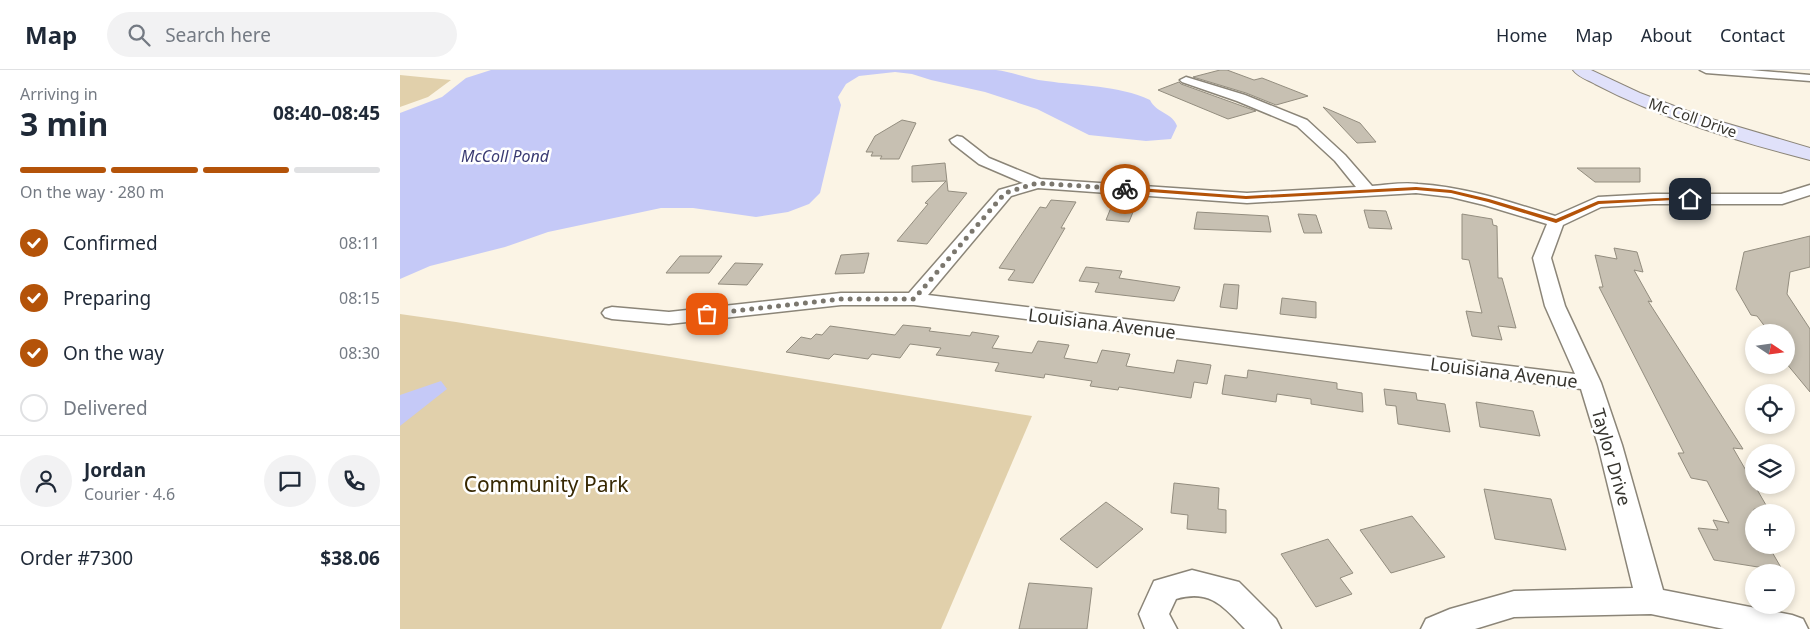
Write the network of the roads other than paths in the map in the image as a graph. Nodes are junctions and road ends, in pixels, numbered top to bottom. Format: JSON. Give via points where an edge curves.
{"nodes":[{"id":1,"x":1580,"y":70,"type":"edge"},
{"id":2,"x":1601,"y":70,"type":"edge"},
{"id":3,"x":1706,"y":70,"type":"edge"},
{"id":4,"x":1810,"y":78,"type":"edge"},
{"id":5,"x":1186,"y":80,"type":"dead end"},
{"id":6,"x":957,"y":140,"type":"dead end"},
{"id":7,"x":1810,"y":145,"type":"edge"},
{"id":8,"x":1810,"y":154,"type":"edge"},
{"id":9,"x":1037,"y":183,"type":"junction"},
{"id":10,"x":1366,"y":189,"type":"junction"},
{"id":11,"x":1810,"y":190,"type":"edge"},
{"id":12,"x":1556,"y":222,"type":"junction"},
{"id":13,"x":914,"y":299,"type":"junction"},
{"id":14,"x":612,"y":313,"type":"dead end"},
{"id":15,"x":1590,"y":383,"type":"junction"},
{"id":16,"x":1651,"y":601,"type":"junction"},
{"id":17,"x":1161,"y":629,"type":"edge"},
{"id":18,"x":1265,"y":629,"type":"edge"},
{"id":19,"x":1437,"y":629,"type":"edge"},
{"id":20,"x":1792,"y":629,"type":"edge"}],
"edges":[{"from":1,"to":8,"type":"main road","name":"Mc Coll Drive","via":[[1678,113]]},
{"from":2,"to":7,"type":"main road","name":"Mc Coll Drive","via":[[1697,110]]},
{"from":3,"to":4,"type":"street"},
{"from":5,"to":10,"type":"street","via":[[1302,123],[1340,158]]},
{"from":6,"to":9,"type":"street","via":[[984,161]]},
{"from":9,"to":10,"type":"street","via":[[1246,198]]},
{"from":9,"to":13,"type":"street","via":[[1005,193]]},
{"from":10,"to":12,"type":"street","via":[[1416,188],[1451,192]]},
{"from":11,"to":12,"type":"street","via":[[1782,199],[1598,202]]},
{"from":12,"to":15,"type":"street","name":"Taylor Drive","via":[[1542,258],[1555,306]]},
{"from":13,"to":14,"type":"street","name":"Louisiana Avenue","via":[[841,299],[669,318]]},
{"from":13,"to":15,"type":"street","name":"Louisiana Avenue"},
{"from":15,"to":16,"type":"street","name":"Taylor Drive","via":[[1610,445]]},
{"from":16,"to":19,"type":"street","via":[[1514,604]]},
{"from":16,"to":20,"type":"street"},
{"from":17,"to":18,"type":"street","via":[[1154,614],[1165,590],[1192,582],[1228,591]]}]}
